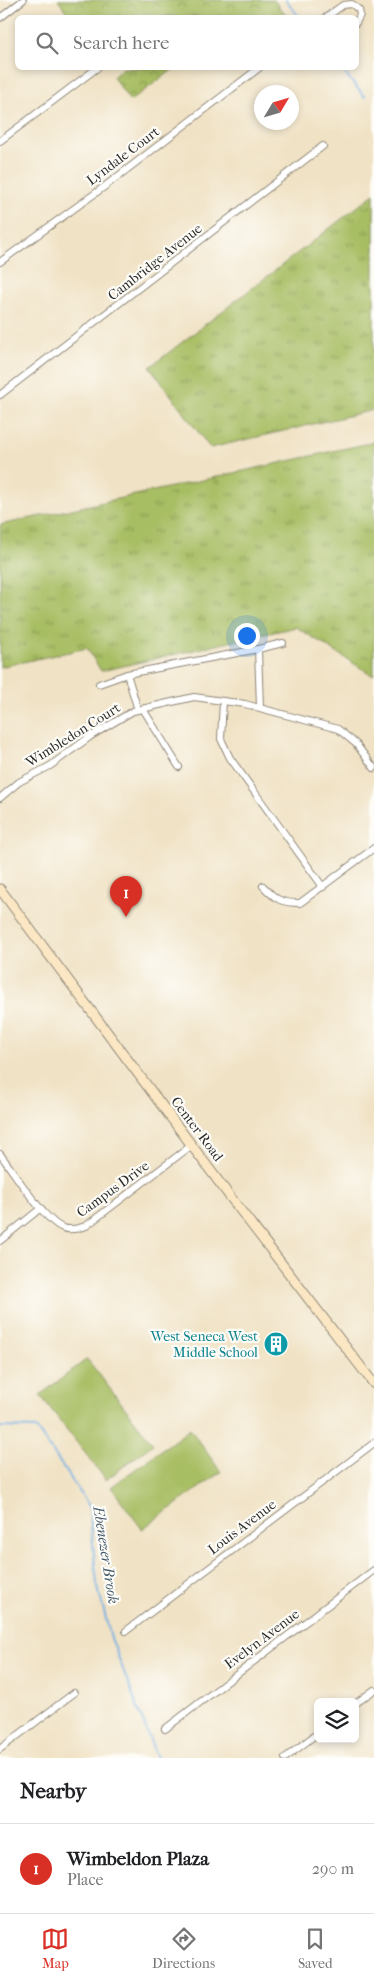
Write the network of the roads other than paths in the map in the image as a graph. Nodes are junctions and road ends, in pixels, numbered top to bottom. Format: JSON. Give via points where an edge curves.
{"nodes":[{"id":1,"x":23,"y":0,"type":"edge"},
{"id":2,"x":329,"y":15,"type":"edge"},
{"id":3,"x":359,"y":17,"type":"edge"},
{"id":4,"x":0,"y":18,"type":"edge"},
{"id":5,"x":94,"y":70,"type":"edge"},
{"id":6,"x":256,"y":70,"type":"edge"},
{"id":7,"x":0,"y":141,"type":"edge"},
{"id":8,"x":323,"y":146,"type":"dead end"},
{"id":9,"x":0,"y":262,"type":"edge"},
{"id":10,"x":0,"y":395,"type":"edge"},
{"id":11,"x":283,"y":642,"type":"dead end"},
{"id":12,"x":258,"y":649,"type":"junction"},
{"id":13,"x":126,"y":674,"type":"junction"},
{"id":14,"x":99,"y":684,"type":"dead end"},
{"id":15,"x":223,"y":701,"type":"junction"},
{"id":16,"x":260,"y":707,"type":"junction"},
{"id":17,"x":141,"y":710,"type":"junction"},
{"id":18,"x":180,"y":767,"type":"dead end"},
{"id":19,"x":374,"y":768,"type":"edge"},
{"id":20,"x":0,"y":798,"type":"edge"},
{"id":21,"x":374,"y":848,"type":"edge"},
{"id":22,"x":263,"y":886,"type":"dead end"},
{"id":23,"x":323,"y":887,"type":"junction"},
{"id":24,"x":0,"y":889,"type":"edge"},
{"id":25,"x":192,"y":1145,"type":"junction"},
{"id":26,"x":0,"y":1154,"type":"edge"},
{"id":27,"x":41,"y":1208,"type":"junction"},
{"id":28,"x":0,"y":1241,"type":"edge"},
{"id":29,"x":374,"y":1384,"type":"edge"},
{"id":30,"x":374,"y":1443,"type":"edge"},
{"id":31,"x":374,"y":1570,"type":"edge"},
{"id":32,"x":126,"y":1631,"type":"dead end"},
{"id":33,"x":374,"y":1690,"type":"edge"},
{"id":34,"x":74,"y":1693,"type":"dead end"},
{"id":35,"x":359,"y":1701,"type":"edge"},
{"id":36,"x":165,"y":1729,"type":"dead end"},
{"id":37,"x":314,"y":1736,"type":"edge"},
{"id":38,"x":0,"y":1749,"type":"edge"},
{"id":39,"x":285,"y":1758,"type":"edge"}],
"edges":[{"from":1,"to":4,"type":"street"},
{"from":2,"to":3,"type":"street","via":[[343,5],[352,4],[359,10]]},
{"from":5,"to":7,"type":"street"},
{"from":6,"to":9,"type":"street","name":"Lyndale Court"},
{"from":8,"to":10,"type":"street","name":"Cambridge Avenue"},
{"from":11,"to":12,"type":"street"},
{"from":12,"to":13,"type":"street"},
{"from":12,"to":16,"type":"street"},
{"from":13,"to":14,"type":"street"},
{"from":13,"to":17,"type":"street"},
{"from":15,"to":16,"type":"street","name":"Wimbledon Court"},
{"from":15,"to":17,"type":"street","name":"Wimbledon Court","via":[[194,698]]},
{"from":15,"to":23,"type":"street","via":[[221,739],[230,758]]},
{"from":16,"to":19,"type":"street","name":"Wimbledon Court","via":[[338,729],[356,744]]},
{"from":17,"to":18,"type":"street"},
{"from":17,"to":20,"type":"street","name":"Wimbledon Court","via":[[91,736],[50,766],[19,782]]},
{"from":21,"to":23,"type":"street"},
{"from":22,"to":23,"type":"street","via":[[275,900],[288,903],[300,903]]},
{"from":24,"to":25,"type":"main road","name":"Center Road"},
{"from":25,"to":27,"type":"street","name":"Campus Drive","via":[[86,1226],[63,1228],[50,1220]]},
{"from":25,"to":29,"type":"main road","name":"Center Road"},
{"from":26,"to":27,"type":"street","name":"Campus Drive"},
{"from":27,"to":28,"type":"street"},
{"from":30,"to":32,"type":"street","name":"Louis Avenue"},
{"from":31,"to":36,"type":"street","name":"Evelyn Avenue"},
{"from":33,"to":35,"type":"street"},
{"from":34,"to":38,"type":"street"},
{"from":37,"to":39,"type":"street"}]}
